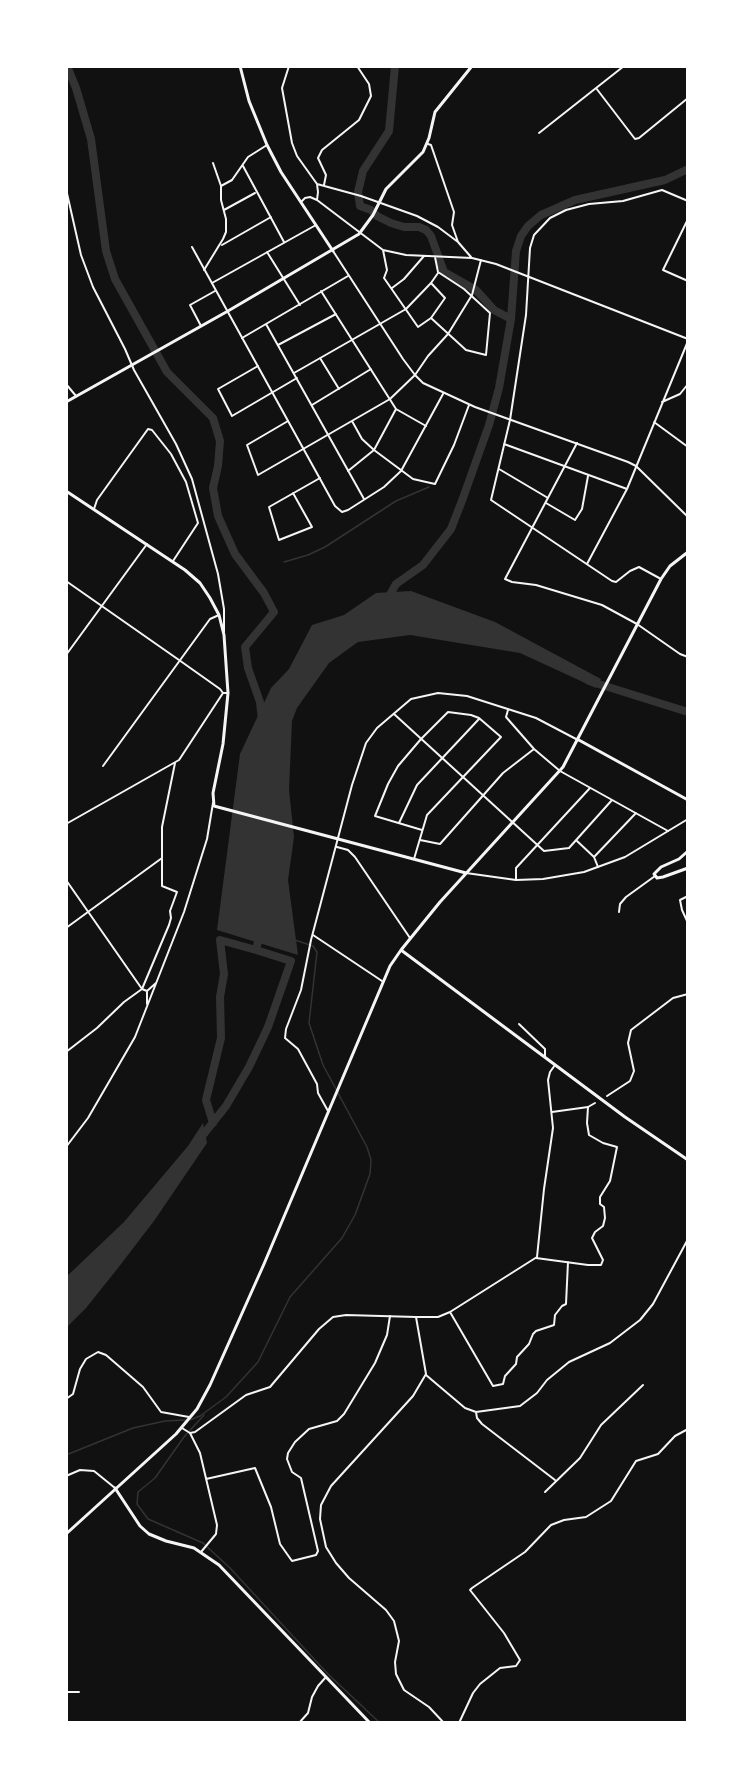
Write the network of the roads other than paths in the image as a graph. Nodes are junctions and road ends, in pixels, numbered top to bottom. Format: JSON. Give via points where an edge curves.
{"nodes":[{"id":1,"x":240,"y":66,"type":"edge"},
{"id":2,"x":289,"y":66,"type":"edge"},
{"id":3,"x":357,"y":66,"type":"edge"},
{"id":4,"x":472,"y":66,"type":"edge"},
{"id":5,"x":624,"y":66,"type":"edge"},
{"id":6,"x":596,"y":88,"type":"junction"},
{"id":7,"x":688,"y":98,"type":"edge"},
{"id":8,"x":539,"y":133,"type":"dead end"},
{"id":9,"x":427,"y":144,"type":"junction"},
{"id":10,"x":267,"y":145,"type":"junction"},
{"id":11,"x":213,"y":163,"type":"dead end"},
{"id":12,"x":243,"y":166,"type":"junction"},
{"id":13,"x":317,"y":184,"type":"junction"},
{"id":14,"x":324,"y":185,"type":"junction"},
{"id":15,"x":221,"y":186,"type":"junction"},
{"id":16,"x":66,"y":189,"type":"edge"},
{"id":17,"x":256,"y":192,"type":"junction"},
{"id":18,"x":317,"y":200,"type":"junction"},
{"id":19,"x":688,"y":201,"type":"edge"},
{"id":20,"x":301,"y":202,"type":"junction"},
{"id":21,"x":379,"y":202,"type":"junction"},
{"id":22,"x":224,"y":210,"type":"junction"},
{"id":23,"x":271,"y":218,"type":"junction"},
{"id":24,"x":688,"y":219,"type":"edge"},
{"id":25,"x":316,"y":225,"type":"junction"},
{"id":26,"x":359,"y":234,"type":"junction"},
{"id":27,"x":284,"y":242,"type":"junction"},
{"id":28,"x":458,"y":242,"type":"junction"},
{"id":29,"x":219,"y":246,"type":"junction"},
{"id":30,"x":192,"y":247,"type":"dead end"},
{"id":31,"x":383,"y":250,"type":"junction"},
{"id":32,"x":333,"y":251,"type":"junction"},
{"id":33,"x":267,"y":252,"type":"junction"},
{"id":34,"x":424,"y":256,"type":"junction"},
{"id":35,"x":434,"y":257,"type":"junction"},
{"id":36,"x":472,"y":258,"type":"junction"},
{"id":37,"x":481,"y":260,"type":"junction"},
{"id":38,"x":204,"y":270,"type":"junction"},
{"id":39,"x":438,"y":272,"type":"junction"},
{"id":40,"x":349,"y":276,"type":"junction"},
{"id":41,"x":527,"y":277,"type":"junction"},
{"id":42,"x":284,"y":279,"type":"junction"},
{"id":43,"x":688,"y":281,"type":"edge"},
{"id":44,"x":212,"y":283,"type":"junction"},
{"id":45,"x":431,"y":284,"type":"junction"},
{"id":46,"x":392,"y":288,"type":"junction"},
{"id":47,"x":215,"y":291,"type":"junction"},
{"id":48,"x":321,"y":291,"type":"junction"},
{"id":49,"x":472,"y":295,"type":"junction"},
{"id":50,"x":300,"y":305,"type":"junction"},
{"id":51,"x":406,"y":309,"type":"junction"},
{"id":52,"x":228,"y":311,"type":"junction"},
{"id":53,"x":336,"y":314,"type":"junction"},
{"id":54,"x":431,"y":318,"type":"junction"},
{"id":55,"x":267,"y":324,"type":"junction"},
{"id":56,"x":380,"y":324,"type":"junction"},
{"id":57,"x":201,"y":326,"type":"junction"},
{"id":58,"x":448,"y":334,"type":"junction"},
{"id":59,"x":242,"y":338,"type":"junction"},
{"id":60,"x":353,"y":340,"type":"junction"},
{"id":61,"x":688,"y":340,"type":"edge"},
{"id":62,"x":278,"y":345,"type":"junction"},
{"id":63,"x":320,"y":358,"type":"junction"},
{"id":64,"x":134,"y":364,"type":"junction"},
{"id":65,"x":258,"y":366,"type":"junction"},
{"id":66,"x":371,"y":369,"type":"junction"},
{"id":67,"x":294,"y":373,"type":"junction"},
{"id":68,"x":415,"y":375,"type":"junction"},
{"id":69,"x":297,"y":378,"type":"junction"},
{"id":70,"x":66,"y":384,"type":"edge"},
{"id":71,"x":688,"y":384,"type":"edge"},
{"id":72,"x":339,"y":389,"type":"junction"},
{"id":73,"x":273,"y":393,"type":"junction"},
{"id":74,"x":444,"y":394,"type":"junction"},
{"id":75,"x":76,"y":396,"type":"junction"},
{"id":76,"x":390,"y":399,"type":"junction"},
{"id":77,"x":66,"y":402,"type":"edge"},
{"id":78,"x":662,"y":402,"type":"junction"},
{"id":79,"x":312,"y":405,"type":"junction"},
{"id":80,"x":470,"y":405,"type":"junction"},
{"id":81,"x":396,"y":409,"type":"junction"},
{"id":82,"x":508,"y":420,"type":"junction"},
{"id":83,"x":288,"y":421,"type":"junction"},
{"id":84,"x":352,"y":421,"type":"junction"},
{"id":85,"x":654,"y":422,"type":"junction"},
{"id":86,"x":427,"y":426,"type":"junction"},
{"id":87,"x":328,"y":435,"type":"junction"},
{"id":88,"x":577,"y":443,"type":"junction"},
{"id":89,"x":504,"y":444,"type":"junction"},
{"id":90,"x":688,"y":447,"type":"edge"},
{"id":91,"x":304,"y":450,"type":"junction"},
{"id":92,"x":374,"y":450,"type":"junction"},
{"id":93,"x":636,"y":466,"type":"junction"},
{"id":94,"x":566,"y":467,"type":"junction"},
{"id":95,"x":498,"y":469,"type":"junction"},
{"id":96,"x":348,"y":471,"type":"junction"},
{"id":97,"x":401,"y":471,"type":"junction"},
{"id":98,"x":588,"y":476,"type":"junction"},
{"id":99,"x":320,"y":478,"type":"junction"},
{"id":100,"x":627,"y":489,"type":"junction"},
{"id":101,"x":66,"y":491,"type":"edge"},
{"id":102,"x":293,"y":493,"type":"junction"},
{"id":103,"x":548,"y":498,"type":"junction"},
{"id":104,"x":364,"y":499,"type":"junction"},
{"id":105,"x":546,"y":503,"type":"junction"},
{"id":106,"x":94,"y":510,"type":"junction"},
{"id":107,"x":688,"y":517,"type":"edge"},
{"id":108,"x":532,"y":529,"type":"junction"},
{"id":109,"x":147,"y":544,"type":"junction"},
{"id":110,"x":688,"y":552,"type":"edge"},
{"id":111,"x":173,"y":561,"type":"junction"},
{"id":112,"x":586,"y":566,"type":"junction"},
{"id":113,"x":661,"y":579,"type":"junction"},
{"id":114,"x":66,"y":581,"type":"edge"},
{"id":115,"x":102,"y":606,"type":"junction"},
{"id":116,"x":219,"y":615,"type":"junction"},
{"id":117,"x":636,"y":626,"type":"junction"},
{"id":118,"x":224,"y":635,"type":"junction"},
{"id":119,"x":66,"y":655,"type":"edge"},
{"id":120,"x":688,"y":657,"type":"edge"},
{"id":121,"x":181,"y":661,"type":"junction"},
{"id":122,"x":222,"y":693,"type":"junction"},
{"id":123,"x":228,"y":693,"type":"junction"},
{"id":124,"x":508,"y":710,"type":"junction"},
{"id":125,"x":394,"y":714,"type":"junction"},
{"id":126,"x":479,"y":718,"type":"junction"},
{"id":127,"x":421,"y":739,"type":"junction"},
{"id":128,"x":577,"y":739,"type":"junction"},
{"id":129,"x":534,"y":749,"type":"junction"},
{"id":130,"x":442,"y":758,"type":"junction"},
{"id":131,"x":175,"y":763,"type":"junction"},
{"id":132,"x":103,"y":766,"type":"dead end"},
{"id":133,"x":560,"y":771,"type":"junction"},
{"id":134,"x":462,"y":777,"type":"junction"},
{"id":135,"x":590,"y":788,"type":"junction"},
{"id":136,"x":484,"y":797,"type":"junction"},
{"id":137,"x":612,"y":800,"type":"junction"},
{"id":138,"x":688,"y":800,"type":"edge"},
{"id":139,"x":214,"y":805,"type":"junction"},
{"id":140,"x":636,"y":813,"type":"junction"},
{"id":141,"x":688,"y":819,"type":"edge"},
{"id":142,"x":399,"y":823,"type":"junction"},
{"id":143,"x":512,"y":823,"type":"junction"},
{"id":144,"x":66,"y":824,"type":"edge"},
{"id":145,"x":422,"y":830,"type":"junction"},
{"id":146,"x":668,"y":831,"type":"junction"},
{"id":147,"x":338,"y":840,"type":"junction"},
{"id":148,"x":420,"y":840,"type":"junction"},
{"id":149,"x":577,"y":841,"type":"junction"},
{"id":150,"x":537,"y":845,"type":"junction"},
{"id":151,"x":337,"y":847,"type":"junction"},
{"id":152,"x":688,"y":851,"type":"edge"},
{"id":153,"x":594,"y":857,"type":"junction"},
{"id":154,"x":162,"y":858,"type":"junction"},
{"id":155,"x":414,"y":859,"type":"junction"},
{"id":156,"x":598,"y":867,"type":"junction"},
{"id":157,"x":688,"y":868,"type":"edge"},
{"id":158,"x":466,"y":873,"type":"junction"},
{"id":159,"x":655,"y":876,"type":"junction"},
{"id":160,"x":66,"y":880,"type":"edge"},
{"id":161,"x":516,"y":880,"type":"junction"},
{"id":162,"x":688,"y":896,"type":"edge"},
{"id":163,"x":89,"y":912,"type":"junction"},
{"id":164,"x":619,"y":912,"type":"dead end"},
{"id":165,"x":688,"y":923,"type":"edge"},
{"id":166,"x":66,"y":928,"type":"edge"},
{"id":167,"x":313,"y":935,"type":"junction"},
{"id":168,"x":410,"y":938,"type":"junction"},
{"id":169,"x":400,"y":950,"type":"junction"},
{"id":170,"x":382,"y":981,"type":"junction"},
{"id":171,"x":157,"y":983,"type":"junction"},
{"id":172,"x":142,"y":989,"type":"junction"},
{"id":173,"x":147,"y":991,"type":"junction"},
{"id":174,"x":688,"y":994,"type":"edge"},
{"id":175,"x":147,"y":1006,"type":"junction"},
{"id":176,"x":519,"y":1024,"type":"dead end"},
{"id":177,"x":66,"y":1052,"type":"edge"},
{"id":178,"x":545,"y":1058,"type":"junction"},
{"id":179,"x":555,"y":1065,"type":"junction"},
{"id":180,"x":607,"y":1096,"type":"dead end"},
{"id":181,"x":595,"y":1103,"type":"dead end"},
{"id":182,"x":588,"y":1107,"type":"junction"},
{"id":183,"x":328,"y":1111,"type":"junction"},
{"id":184,"x":552,"y":1112,"type":"junction"},
{"id":185,"x":66,"y":1147,"type":"edge"},
{"id":186,"x":688,"y":1160,"type":"edge"},
{"id":187,"x":688,"y":1239,"type":"edge"},
{"id":188,"x":536,"y":1258,"type":"junction"},
{"id":189,"x":568,"y":1262,"type":"junction"},
{"id":190,"x":450,"y":1312,"type":"junction"},
{"id":191,"x":390,"y":1316,"type":"junction"},
{"id":192,"x":416,"y":1317,"type":"junction"},
{"id":193,"x":426,"y":1374,"type":"junction"},
{"id":194,"x":643,"y":1385,"type":"dead end"},
{"id":195,"x":66,"y":1398,"type":"edge"},
{"id":196,"x":476,"y":1412,"type":"junction"},
{"id":197,"x":191,"y":1418,"type":"junction"},
{"id":198,"x":182,"y":1428,"type":"junction"},
{"id":199,"x":688,"y":1429,"type":"edge"},
{"id":200,"x":190,"y":1433,"type":"junction"},
{"id":201,"x":66,"y":1476,"type":"edge"},
{"id":202,"x":206,"y":1479,"type":"junction"},
{"id":203,"x":555,"y":1480,"type":"junction"},
{"id":204,"x":115,"y":1488,"type":"junction"},
{"id":205,"x":545,"y":1492,"type":"dead end"},
{"id":206,"x":66,"y":1534,"type":"edge"},
{"id":207,"x":201,"y":1552,"type":"junction"},
{"id":208,"x":326,"y":1677,"type":"junction"},
{"id":209,"x":66,"y":1692,"type":"edge"},
{"id":210,"x":79,"y":1692,"type":"dead end"},
{"id":211,"x":299,"y":1723,"type":"edge"},
{"id":212,"x":370,"y":1723,"type":"edge"},
{"id":213,"x":444,"y":1723,"type":"edge"},
{"id":214,"x":459,"y":1723,"type":"edge"}],
"edges":[{"from":1,"to":10,"type":"main road"},
{"from":2,"to":13,"type":"street","via":[[282,88],[292,143]]},
{"from":3,"to":14,"type":"street","via":[[369,84],[371,96],[359,120],[319,155],[326,175]]},
{"from":4,"to":9,"type":"main road","via":[[435,112]]},
{"from":5,"to":6,"type":"street"},
{"from":6,"to":7,"type":"street","via":[[635,139]]},
{"from":6,"to":8,"type":"street"},
{"from":9,"to":21,"type":"main road"},
{"from":9,"to":28,"type":"street","via":[[431,145],[454,212],[452,225]]},
{"from":10,"to":12,"type":"street","via":[[248,157]]},
{"from":10,"to":20,"type":"main road"},
{"from":11,"to":15,"type":"street"},
{"from":12,"to":15,"type":"street"},
{"from":12,"to":17,"type":"street"},
{"from":13,"to":14,"type":"street"},
{"from":13,"to":18,"type":"street"},
{"from":14,"to":21,"type":"street"},
{"from":15,"to":22,"type":"street"},
{"from":16,"to":64,"type":"street","via":[[84,266]]},
{"from":17,"to":22,"type":"street"},
{"from":17,"to":23,"type":"street"},
{"from":18,"to":20,"type":"street","via":[[310,197]]},
{"from":18,"to":26,"type":"street"},
{"from":19,"to":41,"type":"street","via":[[662,190],[566,210],[550,218],[534,235]]},
{"from":20,"to":25,"type":"main road"},
{"from":21,"to":26,"type":"main road"},
{"from":21,"to":28,"type":"street","via":[[424,219]]},
{"from":22,"to":29,"type":"street","via":[[226,232]]},
{"from":23,"to":27,"type":"street"},
{"from":23,"to":29,"type":"street"},
{"from":24,"to":43,"type":"street","via":[[663,270]]},
{"from":25,"to":27,"type":"street"},
{"from":25,"to":32,"type":"main road"},
{"from":26,"to":31,"type":"street"},
{"from":26,"to":32,"type":"main road"},
{"from":27,"to":33,"type":"street"},
{"from":28,"to":36,"type":"street"},
{"from":29,"to":38,"type":"street"},
{"from":30,"to":38,"type":"street"},
{"from":31,"to":34,"type":"street"},
{"from":31,"to":46,"type":"street","via":[[387,270],[384,278]]},
{"from":32,"to":40,"type":"street"},
{"from":32,"to":42,"type":"main road"},
{"from":33,"to":42,"type":"street"},
{"from":33,"to":44,"type":"street"},
{"from":34,"to":35,"type":"street"},
{"from":34,"to":46,"type":"street"},
{"from":35,"to":36,"type":"street"},
{"from":35,"to":39,"type":"street"},
{"from":36,"to":37,"type":"street"},
{"from":37,"to":41,"type":"street"},
{"from":37,"to":49,"type":"street"},
{"from":38,"to":44,"type":"street"},
{"from":39,"to":45,"type":"street"},
{"from":39,"to":49,"type":"street"},
{"from":40,"to":48,"type":"street"},
{"from":40,"to":56,"type":"street"},
{"from":41,"to":61,"type":"street"},
{"from":41,"to":82,"type":"street","via":[[522,347]]},
{"from":42,"to":50,"type":"street"},
{"from":42,"to":52,"type":"main road"},
{"from":44,"to":47,"type":"street"},
{"from":45,"to":51,"type":"street"},
{"from":45,"to":54,"type":"street","via":[[446,298]]},
{"from":46,"to":51,"type":"street"},
{"from":47,"to":52,"type":"street"},
{"from":47,"to":57,"type":"street","via":[[190,305]]},
{"from":48,"to":50,"type":"street"},
{"from":48,"to":53,"type":"street"},
{"from":49,"to":58,"type":"street"},
{"from":49,"to":58,"type":"street","via":[[490,313],[486,355],[466,350]]},
{"from":50,"to":55,"type":"street"},
{"from":51,"to":54,"type":"street","via":[[418,327]]},
{"from":51,"to":56,"type":"street"},
{"from":52,"to":57,"type":"main road"},
{"from":52,"to":59,"type":"street"},
{"from":53,"to":60,"type":"street"},
{"from":53,"to":62,"type":"street"},
{"from":54,"to":58,"type":"street"},
{"from":55,"to":59,"type":"street"},
{"from":55,"to":62,"type":"street"},
{"from":56,"to":60,"type":"street"},
{"from":56,"to":68,"type":"street"},
{"from":57,"to":64,"type":"main road"},
{"from":58,"to":68,"type":"street"},
{"from":59,"to":65,"type":"street"},
{"from":60,"to":63,"type":"street"},
{"from":60,"to":66,"type":"street"},
{"from":61,"to":78,"type":"street"},
{"from":62,"to":67,"type":"street"},
{"from":63,"to":67,"type":"street"},
{"from":63,"to":72,"type":"street"},
{"from":64,"to":75,"type":"main road"},
{"from":64,"to":118,"type":"street","via":[[192,479],[218,574]]},
{"from":65,"to":73,"type":"street"},
{"from":65,"to":73,"type":"street","via":[[218,389],[232,416]]},
{"from":66,"to":72,"type":"street"},
{"from":66,"to":76,"type":"street"},
{"from":67,"to":69,"type":"street"},
{"from":68,"to":74,"type":"street"},
{"from":68,"to":76,"type":"street"},
{"from":69,"to":73,"type":"street"},
{"from":69,"to":79,"type":"street"},
{"from":70,"to":75,"type":"street"},
{"from":71,"to":78,"type":"street","via":[[680,394]]},
{"from":72,"to":79,"type":"street"},
{"from":73,"to":83,"type":"street"},
{"from":74,"to":80,"type":"street"},
{"from":74,"to":86,"type":"street"},
{"from":75,"to":77,"type":"main road"},
{"from":76,"to":81,"type":"street"},
{"from":76,"to":84,"type":"street"},
{"from":78,"to":85,"type":"street"},
{"from":79,"to":87,"type":"street"},
{"from":80,"to":82,"type":"street"},
{"from":80,"to":97,"type":"street","via":[[435,484],[413,479]]},
{"from":81,"to":86,"type":"street"},
{"from":81,"to":92,"type":"street"},
{"from":82,"to":88,"type":"street"},
{"from":82,"to":89,"type":"street"},
{"from":83,"to":91,"type":"street"},
{"from":83,"to":91,"type":"street","via":[[247,445],[258,475]]},
{"from":84,"to":87,"type":"street"},
{"from":84,"to":92,"type":"street","via":[[362,440]]},
{"from":85,"to":90,"type":"street"},
{"from":85,"to":93,"type":"street"},
{"from":86,"to":97,"type":"street"},
{"from":87,"to":91,"type":"street"},
{"from":87,"to":96,"type":"street"},
{"from":88,"to":93,"type":"street"},
{"from":88,"to":94,"type":"street"},
{"from":89,"to":94,"type":"street"},
{"from":89,"to":95,"type":"street"},
{"from":91,"to":99,"type":"street"},
{"from":92,"to":96,"type":"street"},
{"from":92,"to":97,"type":"street"},
{"from":93,"to":100,"type":"street"},
{"from":93,"to":107,"type":"street"},
{"from":94,"to":98,"type":"street"},
{"from":94,"to":103,"type":"street"},
{"from":95,"to":103,"type":"street"},
{"from":95,"to":108,"type":"street","via":[[491,500]]},
{"from":96,"to":104,"type":"street"},
{"from":97,"to":104,"type":"street"},
{"from":98,"to":100,"type":"street"},
{"from":98,"to":105,"type":"street","via":[[582,509],[575,520]]},
{"from":99,"to":102,"type":"street"},
{"from":99,"to":104,"type":"street","via":[[342,512]]},
{"from":100,"to":112,"type":"street"},
{"from":101,"to":106,"type":"main road"},
{"from":102,"to":102,"type":"street","via":[[269,507],[279,540],[312,527]]},
{"from":103,"to":105,"type":"street"},
{"from":105,"to":108,"type":"street"},
{"from":106,"to":109,"type":"main road"},
{"from":106,"to":111,"type":"street","via":[[97,500],[148,429],[152,430],[186,482],[198,523]]},
{"from":108,"to":112,"type":"street"},
{"from":108,"to":117,"type":"street","via":[[505,579],[602,605]]},
{"from":109,"to":111,"type":"main road"},
{"from":109,"to":115,"type":"street"},
{"from":110,"to":113,"type":"main road"},
{"from":111,"to":116,"type":"main road","via":[[200,583]]},
{"from":112,"to":113,"type":"street","via":[[616,582],[639,567]]},
{"from":113,"to":117,"type":"main road"},
{"from":114,"to":115,"type":"street"},
{"from":115,"to":119,"type":"street"},
{"from":115,"to":121,"type":"street"},
{"from":116,"to":118,"type":"main road"},
{"from":116,"to":121,"type":"street","via":[[210,619]]},
{"from":117,"to":120,"type":"street"},
{"from":117,"to":128,"type":"main road"},
{"from":118,"to":123,"type":"main road"},
{"from":121,"to":122,"type":"street"},
{"from":121,"to":132,"type":"street"},
{"from":122,"to":123,"type":"street"},
{"from":122,"to":131,"type":"street"},
{"from":123,"to":139,"type":"main road"},
{"from":124,"to":125,"type":"street","via":[[467,696],[438,693],[411,699]]},
{"from":124,"to":128,"type":"street","via":[[536,718]]},
{"from":124,"to":129,"type":"street","via":[[506,717]]},
{"from":125,"to":127,"type":"street"},
{"from":125,"to":147,"type":"street","via":[[366,743]]},
{"from":126,"to":127,"type":"street","via":[[448,712]]},
{"from":126,"to":130,"type":"street"},
{"from":126,"to":134,"type":"street","via":[[501,737]]},
{"from":127,"to":130,"type":"street"},
{"from":127,"to":142,"type":"street","via":[[398,766],[375,816]]},
{"from":128,"to":133,"type":"main road"},
{"from":128,"to":138,"type":"main road"},
{"from":129,"to":133,"type":"street"},
{"from":129,"to":136,"type":"street","via":[[503,773]]},
{"from":130,"to":134,"type":"street"},
{"from":130,"to":142,"type":"street","via":[[417,785]]},
{"from":131,"to":144,"type":"street"},
{"from":131,"to":154,"type":"street","via":[[164,817]]},
{"from":133,"to":135,"type":"street"},
{"from":133,"to":143,"type":"main road"},
{"from":134,"to":136,"type":"street"},
{"from":134,"to":145,"type":"street","via":[[427,815]]},
{"from":135,"to":137,"type":"street"},
{"from":135,"to":150,"type":"street"},
{"from":136,"to":143,"type":"street"},
{"from":136,"to":148,"type":"street","via":[[441,844]]},
{"from":137,"to":140,"type":"street"},
{"from":137,"to":149,"type":"street"},
{"from":139,"to":147,"type":"main road"},
{"from":139,"to":171,"type":"street","via":[[189,898]]},
{"from":140,"to":146,"type":"street"},
{"from":140,"to":153,"type":"street"},
{"from":141,"to":146,"type":"street"},
{"from":142,"to":145,"type":"street"},
{"from":143,"to":150,"type":"street"},
{"from":143,"to":158,"type":"main road"},
{"from":145,"to":148,"type":"street"},
{"from":146,"to":156,"type":"street"},
{"from":147,"to":151,"type":"street"},
{"from":147,"to":155,"type":"main road"},
{"from":148,"to":155,"type":"street"},
{"from":149,"to":150,"type":"street","via":[[569,848],[544,851]]},
{"from":149,"to":153,"type":"street"},
{"from":150,"to":161,"type":"street","via":[[516,868]]},
{"from":151,"to":167,"type":"street"},
{"from":151,"to":168,"type":"street","via":[[355,857]]},
{"from":152,"to":159,"type":"main road","via":[[656,871]]},
{"from":153,"to":156,"type":"street"},
{"from":154,"to":163,"type":"street"},
{"from":154,"to":172,"type":"street","via":[[162,886],[177,892],[169,925]]},
{"from":155,"to":158,"type":"main road"},
{"from":156,"to":161,"type":"street","via":[[557,878]]},
{"from":157,"to":159,"type":"main road","via":[[663,878]]},
{"from":158,"to":161,"type":"street"},
{"from":158,"to":168,"type":"main road"},
{"from":159,"to":164,"type":"street","via":[[626,897]]},
{"from":160,"to":163,"type":"street"},
{"from":162,"to":165,"type":"street","via":[[680,900]]},
{"from":163,"to":166,"type":"street"},
{"from":163,"to":172,"type":"street"},
{"from":167,"to":170,"type":"street"},
{"from":167,"to":183,"type":"street","via":[[285,1038],[298,1049]]},
{"from":168,"to":169,"type":"main road"},
{"from":169,"to":170,"type":"main road"},
{"from":169,"to":178,"type":"main road"},
{"from":170,"to":183,"type":"main road"},
{"from":171,"to":173,"type":"street"},
{"from":171,"to":175,"type":"street"},
{"from":172,"to":173,"type":"street"},
{"from":172,"to":177,"type":"street"},
{"from":173,"to":175,"type":"street"},
{"from":174,"to":180,"type":"street","via":[[667,1002],[631,1030],[628,1043],[634,1071],[630,1081]]},
{"from":175,"to":185,"type":"street","via":[[120,1065]]},
{"from":176,"to":178,"type":"street","via":[[545,1049]]},
{"from":178,"to":179,"type":"main road"},
{"from":179,"to":184,"type":"street","via":[[548,1080]]},
{"from":179,"to":186,"type":"main road"},
{"from":181,"to":182,"type":"street"},
{"from":182,"to":184,"type":"street"},
{"from":182,"to":189,"type":"street","via":[[589,1135],[615,1146],[616,1158],[610,1181],[600,1197],[603,1226],[592,1238],[602,1257],[601,1265]]},
{"from":183,"to":197,"type":"main road","via":[[243,1314]]},
{"from":184,"to":188,"type":"street"},
{"from":187,"to":196,"type":"street","via":[[653,1304],[630,1330],[569,1362],[520,1406]]},
{"from":188,"to":189,"type":"street"},
{"from":188,"to":190,"type":"street"},
{"from":189,"to":190,"type":"street","via":[[566,1304],[555,1315],[554,1325],[533,1334],[503,1384],[493,1386]]},
{"from":190,"to":192,"type":"street","via":[[438,1317]]},
{"from":191,"to":192,"type":"street"},
{"from":191,"to":200,"type":"street","via":[[339,1315],[328,1320],[270,1387],[246,1395]]},
{"from":191,"to":202,"type":"street","via":[[375,1363],[344,1414],[337,1421],[309,1429],[288,1453],[292,1472],[300,1478],[305,1493],[316,1555],[292,1561],[280,1544],[271,1507],[255,1468]]},
{"from":192,"to":193,"type":"street"},
{"from":193,"to":196,"type":"street","via":[[465,1408]]},
{"from":193,"to":213,"type":"street","via":[[412,1396],[331,1486],[321,1505],[320,1519],[326,1547],[336,1563],[386,1610],[397,1626],[398,1680],[408,1694],[429,1707]]},
{"from":194,"to":203,"type":"street","via":[[601,1425],[580,1458]]},
{"from":195,"to":197,"type":"street","via":[[73,1394],[86,1359],[98,1352],[143,1387],[161,1412]]},
{"from":196,"to":203,"type":"street","via":[[482,1424]]},
{"from":197,"to":198,"type":"main road"},
{"from":198,"to":200,"type":"street"},
{"from":198,"to":204,"type":"main road"},
{"from":199,"to":214,"type":"street","via":[[658,1454],[636,1461],[611,1501],[586,1517],[551,1525],[521,1555],[470,1590],[520,1660],[516,1666],[500,1668],[480,1684]]},
{"from":200,"to":202,"type":"street","via":[[201,1453]]},
{"from":201,"to":204,"type":"street","via":[[80,1470],[94,1471]]},
{"from":202,"to":207,"type":"street","via":[[218,1525],[216,1534]]},
{"from":203,"to":205,"type":"street"},
{"from":204,"to":206,"type":"main road"},
{"from":204,"to":207,"type":"main road","via":[[149,1534]]},
{"from":207,"to":208,"type":"main road","via":[[241,1587]]},
{"from":208,"to":211,"type":"street"},
{"from":208,"to":212,"type":"main road"},
{"from":209,"to":210,"type":"street"}]}
